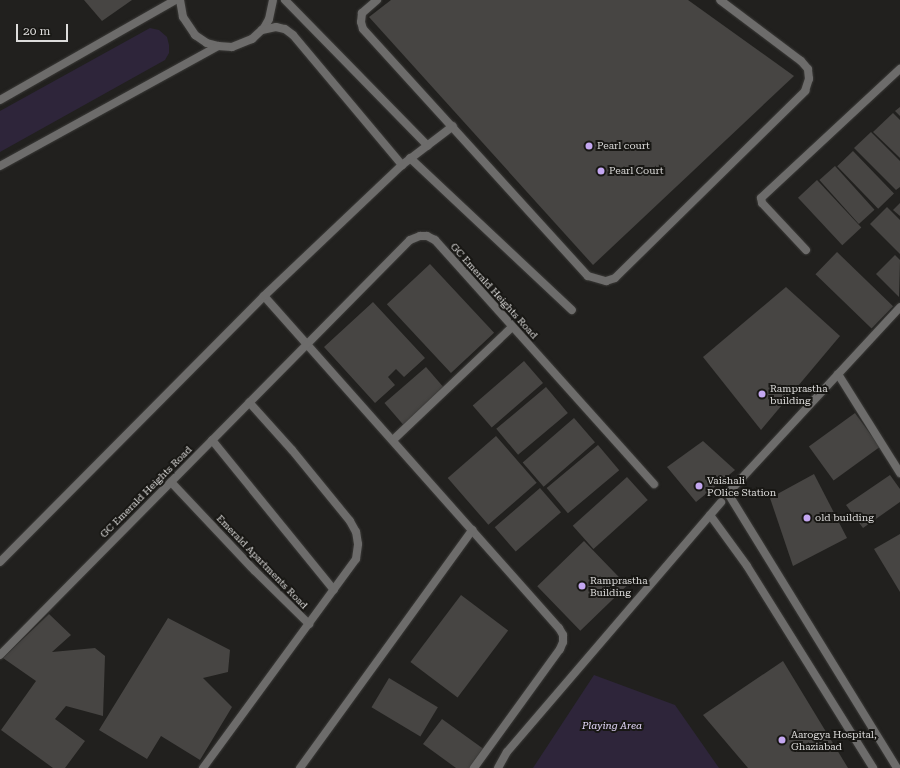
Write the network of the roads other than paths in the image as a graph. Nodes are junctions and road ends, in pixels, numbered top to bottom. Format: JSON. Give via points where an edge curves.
{"nodes":[{"id":1,"x":175,"y":0,"type":"edge"},
{"id":2,"x":180,"y":0,"type":"edge"},
{"id":3,"x":273,"y":0,"type":"edge"},
{"id":4,"x":285,"y":0,"type":"edge"},
{"id":5,"x":377,"y":0,"type":"edge"},
{"id":6,"x":720,"y":0,"type":"edge"},
{"id":7,"x":262,"y":30,"type":"junction"},
{"id":8,"x":218,"y":46,"type":"junction"},
{"id":9,"x":900,"y":69,"type":"edge"},
{"id":10,"x":0,"y":100,"type":"edge"},
{"id":11,"x":453,"y":126,"type":"junction"},
{"id":12,"x":428,"y":146,"type":"junction"},
{"id":13,"x":410,"y":158,"type":"junction"},
{"id":14,"x":402,"y":165,"type":"junction"},
{"id":15,"x":0,"y":166,"type":"edge"},
{"id":16,"x":806,"y":250,"type":"dead end"},
{"id":17,"x":264,"y":296,"type":"junction"},
{"id":18,"x":900,"y":307,"type":"edge"},
{"id":19,"x":572,"y":310,"type":"dead end"},
{"id":20,"x":512,"y":327,"type":"junction"},
{"id":21,"x":308,"y":344,"type":"junction"},
{"id":22,"x":838,"y":374,"type":"junction"},
{"id":23,"x":249,"y":402,"type":"junction"},
{"id":24,"x":212,"y":440,"type":"junction"},
{"id":25,"x":393,"y":440,"type":"junction"},
{"id":26,"x":900,"y":473,"type":"edge"},
{"id":27,"x":171,"y":482,"type":"junction"},
{"id":28,"x":654,"y":484,"type":"dead end"},
{"id":29,"x":721,"y":502,"type":"dead end"},
{"id":30,"x":710,"y":515,"type":"junction"},
{"id":31,"x":472,"y":530,"type":"junction"},
{"id":32,"x":0,"y":562,"type":"edge"},
{"id":33,"x":334,"y":590,"type":"junction"},
{"id":34,"x":308,"y":624,"type":"junction"},
{"id":35,"x":0,"y":655,"type":"edge"},
{"id":36,"x":203,"y":768,"type":"edge"},
{"id":37,"x":300,"y":768,"type":"edge"},
{"id":38,"x":474,"y":768,"type":"edge"},
{"id":39,"x":498,"y":768,"type":"edge"},
{"id":40,"x":873,"y":768,"type":"edge"},
{"id":41,"x":897,"y":768,"type":"edge"}],
"edges":[{"from":1,"to":10,"type":"street"},
{"from":2,"to":8,"type":"street","via":[[183,18],[195,35],[207,43]]},
{"from":3,"to":7,"type":"street","via":[[269,19]]},
{"from":4,"to":12,"type":"street"},
{"from":5,"to":11,"type":"street","via":[[362,13],[363,28]]},
{"from":6,"to":11,"type":"street","via":[[802,61],[808,69],[809,79],[805,91],[615,278],[606,281],[588,276]]},
{"from":7,"to":8,"type":"street","via":[[252,39],[232,47]]},
{"from":7,"to":14,"type":"street","via":[[276,27],[285,29],[293,35]]},
{"from":8,"to":15,"type":"street"},
{"from":9,"to":16,"type":"street","via":[[761,198],[762,203]]},
{"from":11,"to":12,"type":"street"},
{"from":12,"to":13,"type":"street"},
{"from":13,"to":14,"type":"street"},
{"from":13,"to":19,"type":"street"},
{"from":14,"to":17,"type":"street"},
{"from":17,"to":21,"type":"street"},
{"from":17,"to":32,"type":"street"},
{"from":18,"to":22,"type":"street"},
{"from":20,"to":21,"type":"street","name":"GC Emerald Heights Road","via":[[435,240],[420,236],[410,240]]},
{"from":20,"to":25,"type":"street"},
{"from":20,"to":28,"type":"street","name":"GC Emerald Heights Road"},
{"from":21,"to":23,"type":"street","name":"GC Emerald Heights Road"},
{"from":21,"to":25,"type":"street"},
{"from":22,"to":26,"type":"street"},
{"from":22,"to":41,"type":"street","via":[[728,493]]},
{"from":23,"to":24,"type":"street","name":"GC Emerald Heights Road"},
{"from":23,"to":33,"type":"street","name":"Emerald Apartments Road","via":[[292,450],[350,521],[356,532],[356,558]]},
{"from":24,"to":27,"type":"street","name":"GC Emerald Heights Road"},
{"from":24,"to":33,"type":"street"},
{"from":25,"to":31,"type":"street"},
{"from":27,"to":34,"type":"street","name":"Emerald Apartments Road"},
{"from":27,"to":35,"type":"street","name":"GC Emerald Heights Road"},
{"from":29,"to":30,"type":"street"},
{"from":30,"to":39,"type":"street","via":[[507,752]]},
{"from":30,"to":40,"type":"street","via":[[747,566]]},
{"from":31,"to":37,"type":"street"},
{"from":31,"to":38,"type":"street","via":[[563,635],[560,649]]},
{"from":33,"to":34,"type":"street","name":"Emerald Apartments Road"},
{"from":34,"to":36,"type":"street"}]}
